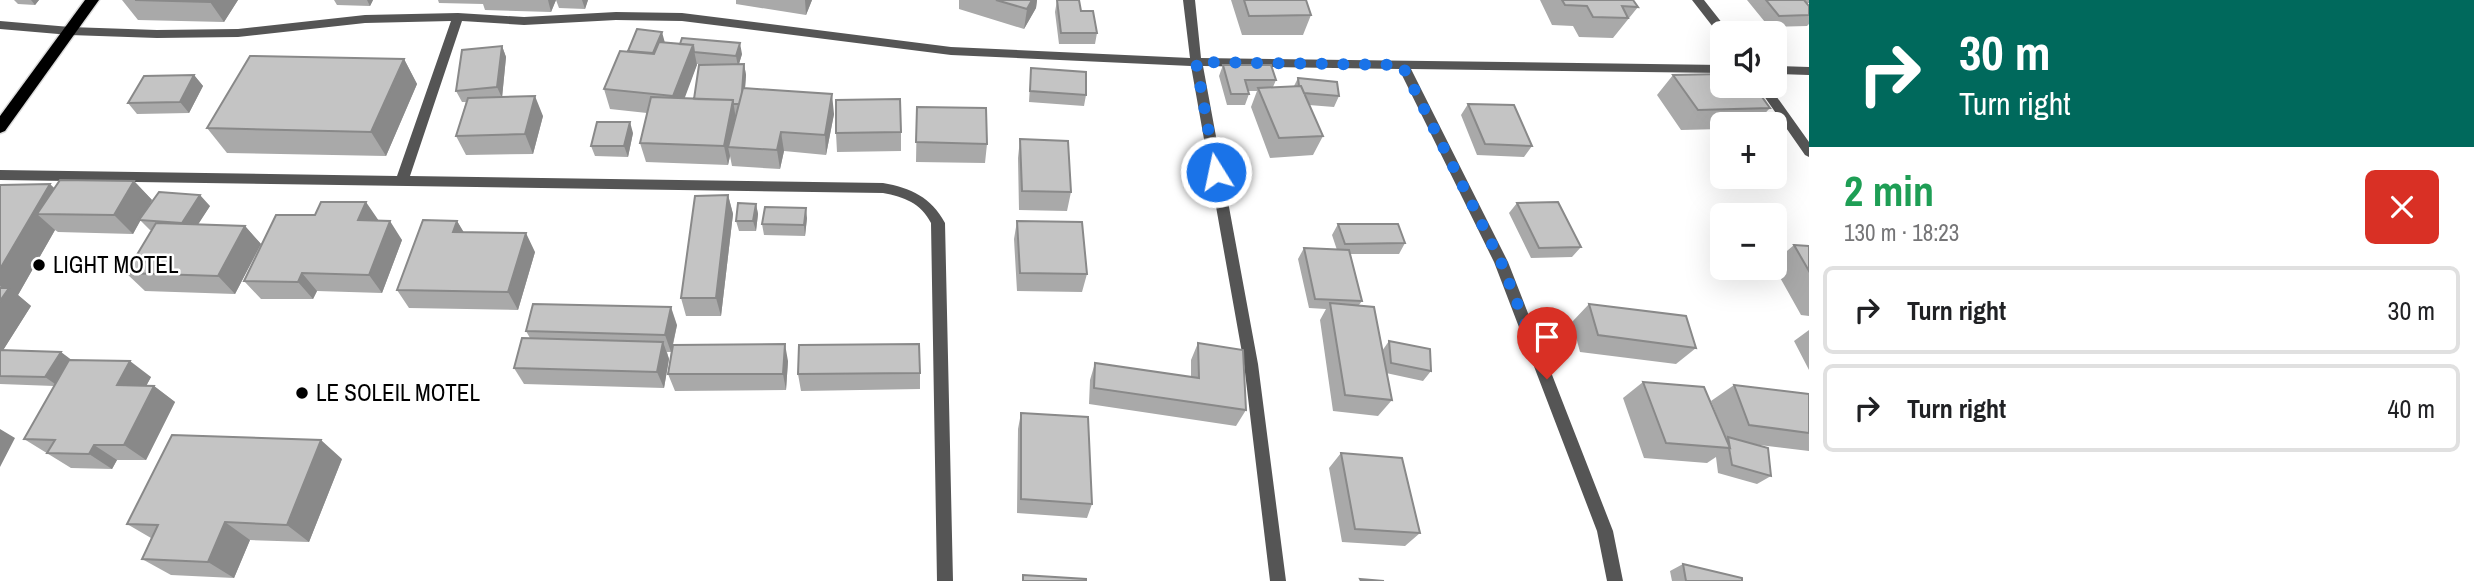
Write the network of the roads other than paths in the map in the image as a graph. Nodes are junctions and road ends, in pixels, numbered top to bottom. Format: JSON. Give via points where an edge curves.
{"nodes":[{"id":1,"x":92,"y":0,"type":"edge"},
{"id":2,"x":1189,"y":0,"type":"edge"},
{"id":3,"x":1699,"y":0,"type":"edge"},
{"id":4,"x":458,"y":17,"type":"junction"},
{"id":5,"x":1715,"y":21,"type":"edge"},
{"id":6,"x":0,"y":25,"type":"edge"},
{"id":7,"x":70,"y":31,"type":"junction"},
{"id":8,"x":1196,"y":62,"type":"junction"},
{"id":9,"x":1402,"y":65,"type":"junction"},
{"id":10,"x":1710,"y":69,"type":"edge"},
{"id":11,"x":1787,"y":70,"type":"edge"},
{"id":12,"x":1809,"y":71,"type":"edge"},
{"id":13,"x":1771,"y":98,"type":"edge"},
{"id":14,"x":0,"y":127,"type":"edge"},
{"id":15,"x":1809,"y":152,"type":"edge"},
{"id":16,"x":0,"y":175,"type":"edge"},
{"id":17,"x":402,"y":181,"type":"junction"},
{"id":18,"x":946,"y":581,"type":"edge"},
{"id":19,"x":1278,"y":581,"type":"edge"},
{"id":20,"x":1615,"y":581,"type":"edge"}],
"edges":[{"from":1,"to":7,"type":"main road"},
{"from":2,"to":8,"type":"street"},
{"from":3,"to":5,"type":"street"},
{"from":4,"to":7,"type":"street","via":[[365,19],[238,33]]},
{"from":4,"to":8,"type":"street","via":[[524,21],[682,17],[951,51]]},
{"from":4,"to":17,"type":"street"},
{"from":6,"to":7,"type":"street"},
{"from":7,"to":14,"type":"main road"},
{"from":8,"to":9,"type":"street"},
{"from":8,"to":19,"type":"street","via":[[1251,364]]},
{"from":9,"to":10,"type":"street"},
{"from":9,"to":20,"type":"street","via":[[1501,262],[1605,531]]},
{"from":11,"to":12,"type":"street"},
{"from":13,"to":15,"type":"street"},
{"from":16,"to":17,"type":"street"},
{"from":17,"to":18,"type":"street","via":[[883,188],[920,199],[939,223]]}]}
